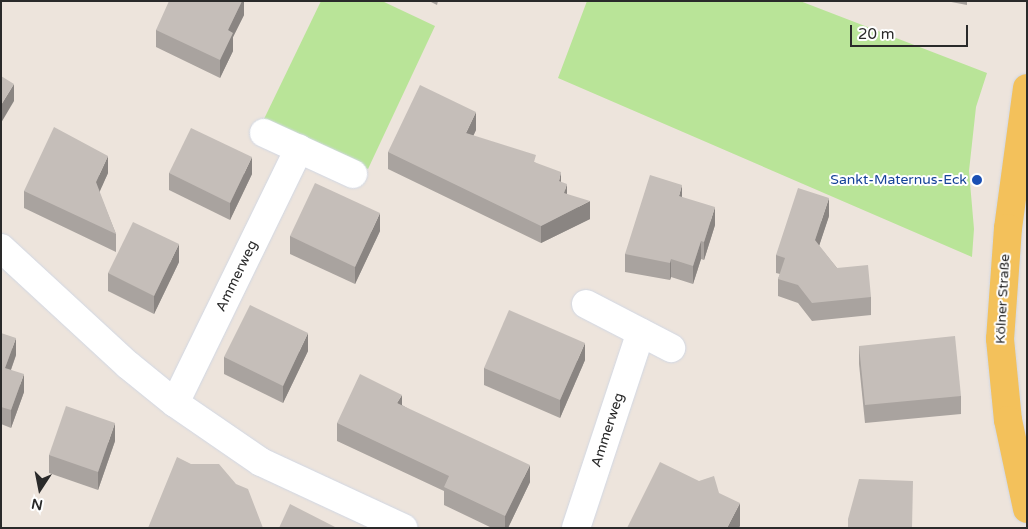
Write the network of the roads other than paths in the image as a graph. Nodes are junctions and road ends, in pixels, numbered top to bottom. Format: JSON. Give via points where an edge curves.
{"nodes":[{"id":1,"x":1027,"y":88,"type":"edge"},
{"id":2,"x":264,"y":133,"type":"dead end"},
{"id":3,"x":299,"y":149,"type":"junction"},
{"id":4,"x":353,"y":174,"type":"dead end"},
{"id":5,"x":1,"y":248,"type":"edge"},
{"id":6,"x":586,"y":304,"type":"dead end"},
{"id":7,"x":641,"y":332,"type":"junction"},
{"id":8,"x":671,"y":348,"type":"dead end"},
{"id":9,"x":175,"y":403,"type":"junction"},
{"id":10,"x":1027,"y":509,"type":"edge"},
{"id":11,"x":403,"y":528,"type":"edge"},
{"id":12,"x":576,"y":528,"type":"edge"}],
"edges":[{"from":1,"to":10,"type":"main road","name":"Kölner Straße","via":[[1008,228],[1000,338],[1008,420]]},
{"from":2,"to":3,"type":"street"},
{"from":3,"to":4,"type":"street"},
{"from":3,"to":9,"type":"street","name":"Ammerweg"},
{"from":5,"to":9,"type":"street","via":[[128,365]]},
{"from":6,"to":7,"type":"street"},
{"from":7,"to":8,"type":"street"},
{"from":7,"to":12,"type":"street","name":"Ammerweg"},
{"from":9,"to":11,"type":"street","via":[[261,462]]}]}
